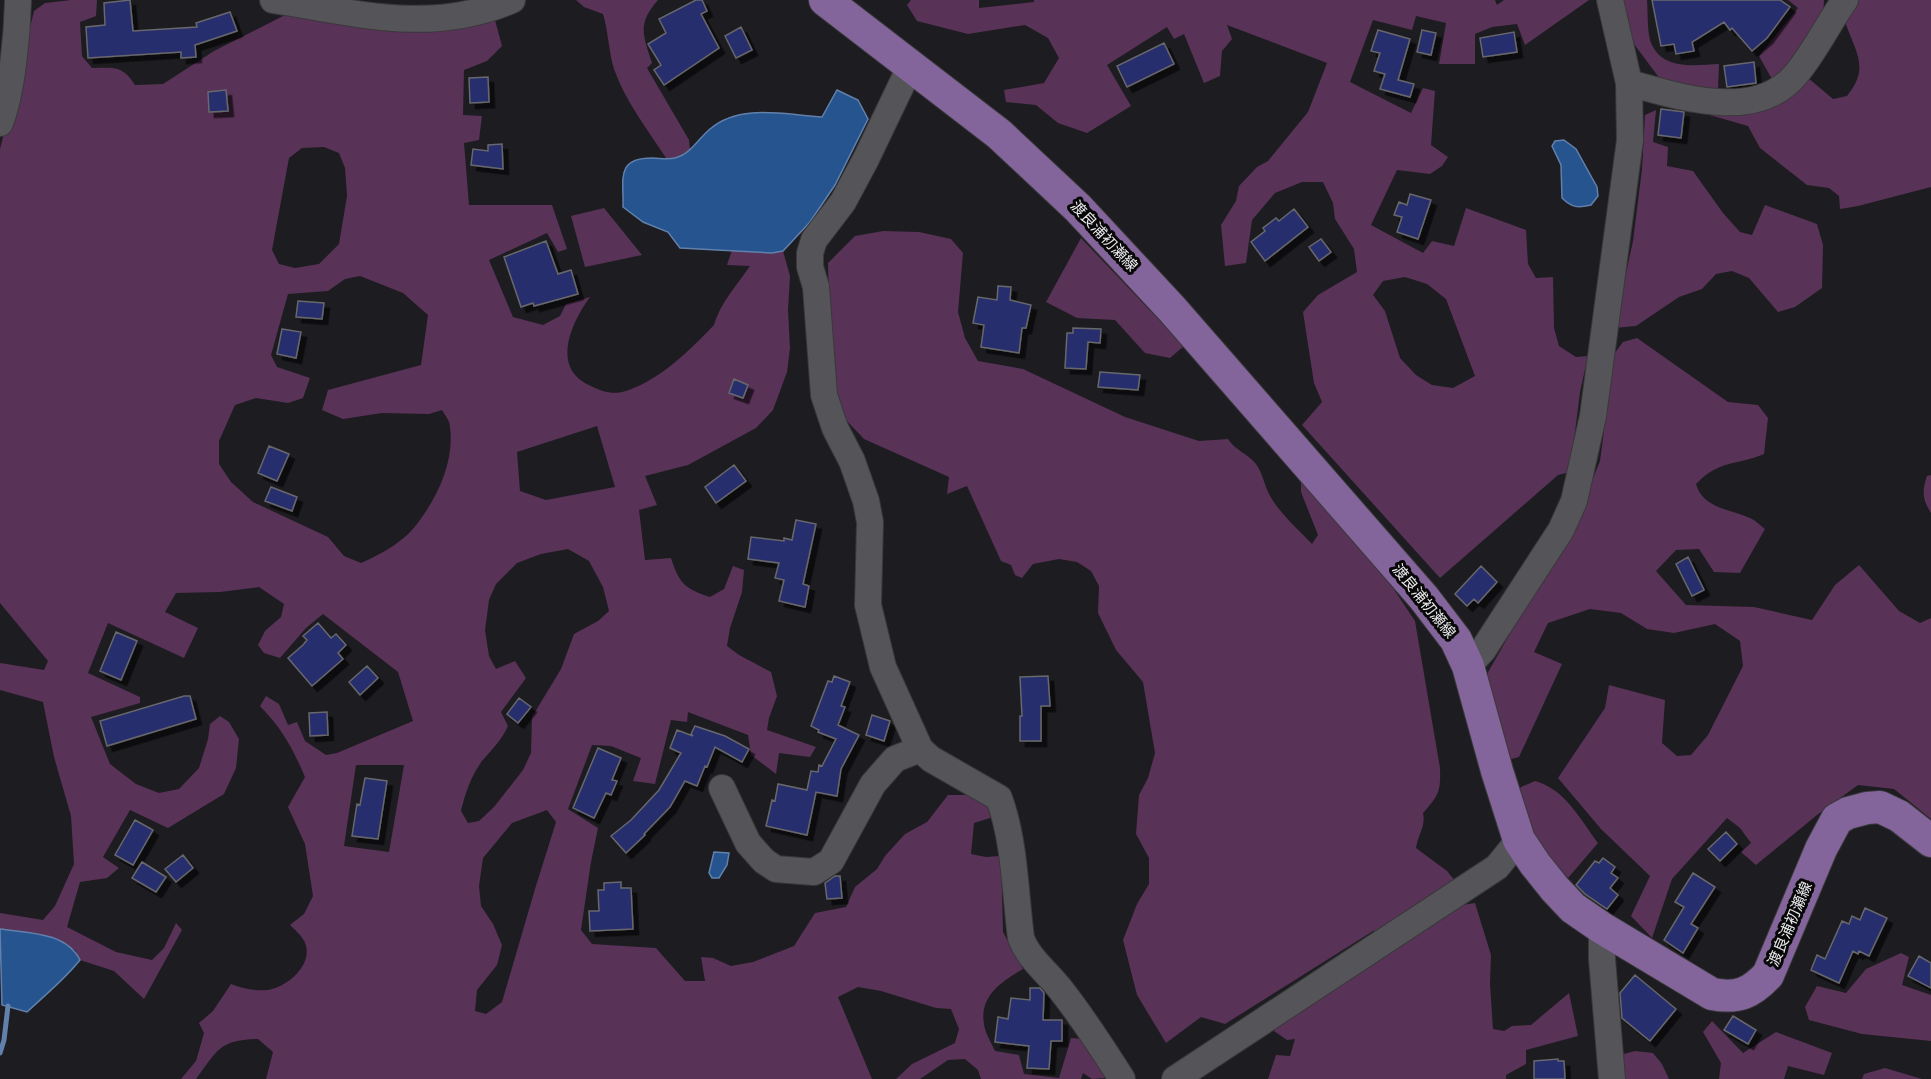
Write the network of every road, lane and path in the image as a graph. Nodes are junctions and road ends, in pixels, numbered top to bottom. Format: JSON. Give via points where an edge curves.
{"nodes":[{"id":1,"x":273,"y":0,"type":"edge"},
{"id":2,"x":512,"y":0,"type":"edge"},
{"id":3,"x":825,"y":0,"type":"edge"},
{"id":4,"x":1610,"y":0,"type":"edge"},
{"id":5,"x":1845,"y":0,"type":"edge"},
{"id":6,"x":18,"y":1,"type":"edge"},
{"id":7,"x":911,"y":65,"type":"junction"},
{"id":8,"x":1629,"y":83,"type":"junction"},
{"id":9,"x":0,"y":123,"type":"edge"},
{"id":10,"x":1468,"y":666,"type":"junction"},
{"id":11,"x":920,"y":749,"type":"junction"},
{"id":12,"x":722,"y":788,"type":"dead end"},
{"id":13,"x":1519,"y":840,"type":"junction"},
{"id":14,"x":1931,"y":842,"type":"edge"},
{"id":15,"x":1602,"y":928,"type":"junction"},
{"id":16,"x":1122,"y":1079,"type":"edge"},
{"id":17,"x":1175,"y":1079,"type":"edge"},
{"id":18,"x":1612,"y":1079,"type":"edge"}],
"edges":[{"from":1,"to":2,"type":"street","via":[[420,20],[477,13]]},
{"from":3,"to":7,"type":"main road","name":"渡良浦初瀬線"},
{"from":4,"to":8,"type":"street"},
{"from":5,"to":8,"type":"street","via":[[1797,73],[1771,95],[1733,102],[1686,98]]},
{"from":6,"to":9,"type":"street","via":[[15,48]]},
{"from":7,"to":10,"type":"main road","name":"渡良浦初瀬線","via":[[999,134],[1094,225],[1172,309],[1424,598],[1456,640]]},
{"from":7,"to":11,"type":"street","via":[[843,202],[814,240],[810,267],[816,287],[824,396],[852,461],[870,522],[868,605],[883,667]]},
{"from":8,"to":10,"type":"street","via":[[1630,140],[1609,301],[1593,416],[1574,501],[1561,530],[1483,650]]},
{"from":10,"to":13,"type":"main road","name":"渡良浦初瀬線"},
{"from":11,"to":12,"type":"street","via":[[895,759],[873,784],[831,861],[814,872],[776,869],[764,861],[748,843]]},
{"from":11,"to":16,"type":"street","via":[[999,798],[1005,814],[1024,948],[1072,1005]]},
{"from":13,"to":15,"type":"main road","name":"渡良浦初瀬線","via":[[1573,909]]},
{"from":13,"to":17,"type":"street","via":[[1497,867]]},
{"from":14,"to":15,"type":"main road","name":"渡良浦初瀬線","via":[[1899,816],[1880,807],[1837,819],[1768,975],[1738,996],[1712,994]]},
{"from":15,"to":18,"type":"street"}]}
